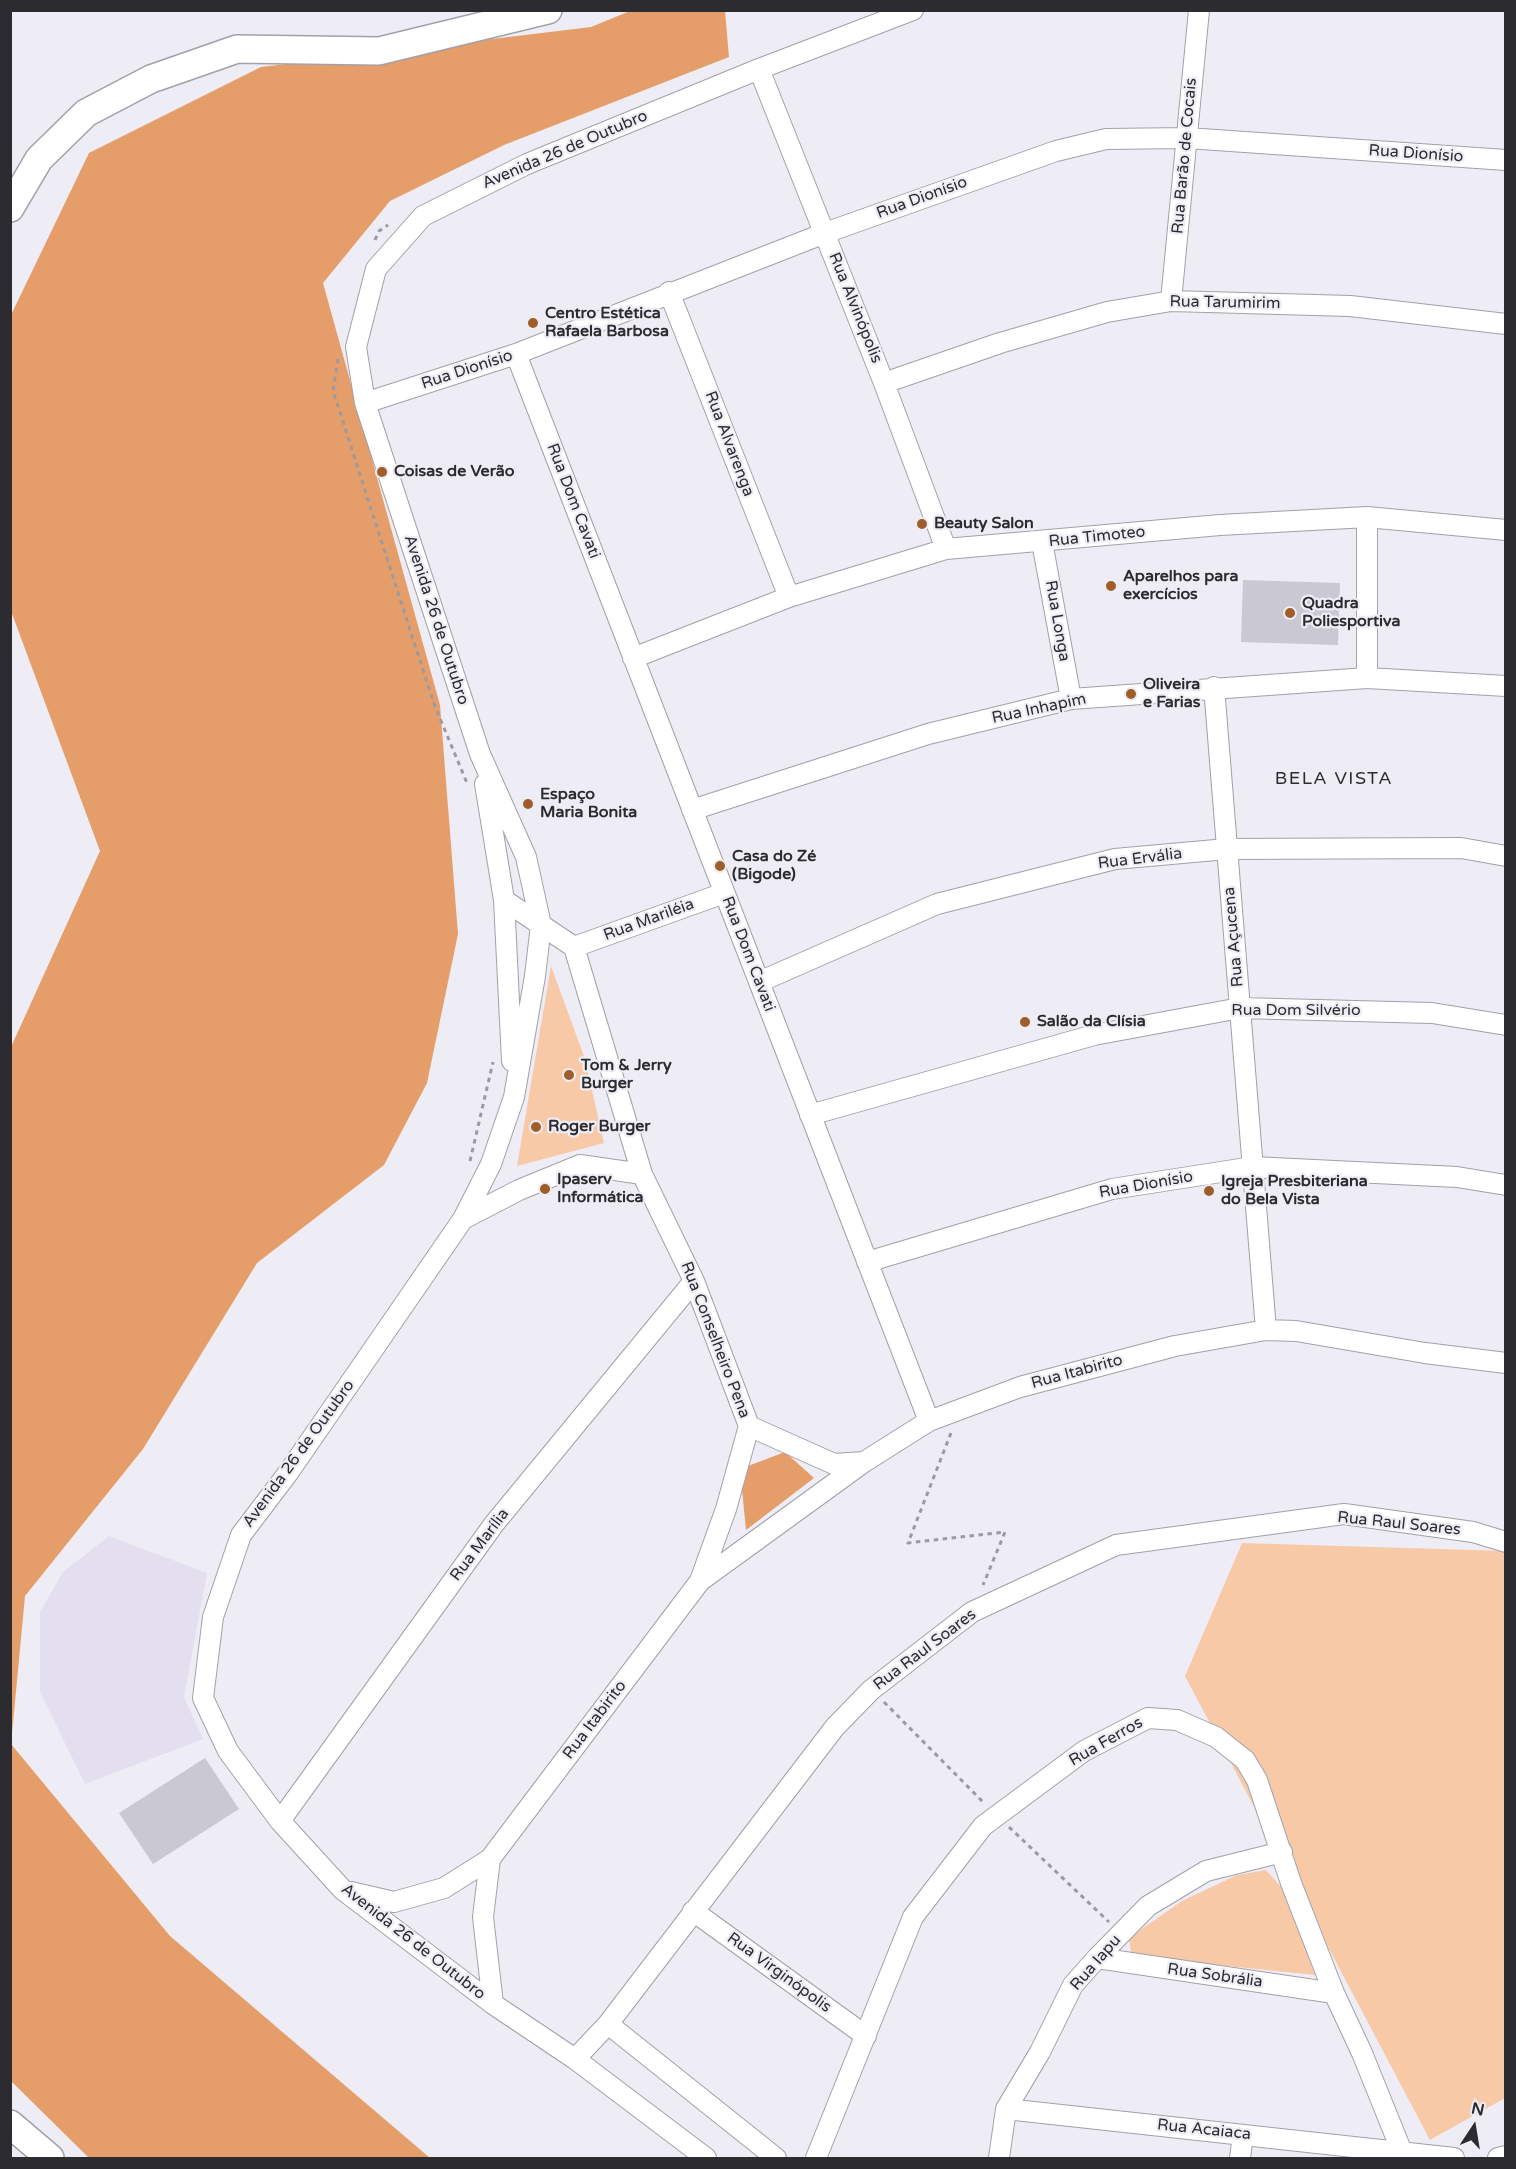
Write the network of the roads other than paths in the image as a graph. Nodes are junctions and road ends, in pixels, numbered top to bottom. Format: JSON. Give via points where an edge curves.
{"nodes":[{"id":1,"x":548,"y":10,"type":"edge"},
{"id":2,"x":913,"y":10,"type":"edge"},
{"id":3,"x":1199,"y":10,"type":"edge"},
{"id":4,"x":759,"y":69,"type":"junction"},
{"id":5,"x":1187,"y":138,"type":"junction"},
{"id":6,"x":1506,"y":160,"type":"edge"},
{"id":7,"x":10,"y":208,"type":"edge"},
{"id":8,"x":825,"y":233,"type":"junction"},
{"id":9,"x":669,"y":292,"type":"junction"},
{"id":10,"x":1171,"y":301,"type":"junction"},
{"id":11,"x":1506,"y":324,"type":"edge"},
{"id":12,"x":516,"y":354,"type":"junction"},
{"id":13,"x":884,"y":383,"type":"junction"},
{"id":14,"x":365,"y":403,"type":"junction"},
{"id":15,"x":1367,"y":517,"type":"junction"},
{"id":16,"x":1506,"y":530,"type":"edge"},
{"id":17,"x":1042,"y":542,"type":"junction"},
{"id":18,"x":946,"y":549,"type":"junction"},
{"id":19,"x":789,"y":597,"type":"junction"},
{"id":20,"x":633,"y":658,"type":"junction"},
{"id":21,"x":1367,"y":678,"type":"junction"},
{"id":22,"x":1506,"y":686,"type":"edge"},
{"id":23,"x":1214,"y":687,"type":"junction"},
{"id":24,"x":1071,"y":699,"type":"junction"},
{"id":25,"x":480,"y":754,"type":"junction"},
{"id":26,"x":692,"y":810,"type":"junction"},
{"id":27,"x":1227,"y":849,"type":"junction"},
{"id":28,"x":1506,"y":856,"type":"edge"},
{"id":29,"x":724,"y":893,"type":"junction"},
{"id":30,"x":504,"y":900,"type":"junction"},
{"id":31,"x":541,"y":925,"type":"junction"},
{"id":32,"x":573,"y":947,"type":"junction"},
{"id":33,"x":759,"y":982,"type":"junction"},
{"id":34,"x":1240,"y":1008,"type":"junction"},
{"id":35,"x":1506,"y":1025,"type":"edge"},
{"id":36,"x":514,"y":1097,"type":"junction"},
{"id":37,"x":810,"y":1115,"type":"junction"},
{"id":38,"x":1253,"y":1167,"type":"junction"},
{"id":39,"x":642,"y":1174,"type":"junction"},
{"id":40,"x":1506,"y":1185,"type":"edge"},
{"id":41,"x":463,"y":1219,"type":"junction"},
{"id":42,"x":867,"y":1262,"type":"junction"},
{"id":43,"x":694,"y":1281,"type":"junction"},
{"id":44,"x":1266,"y":1330,"type":"junction"},
{"id":45,"x":1506,"y":1363,"type":"edge"},
{"id":46,"x":929,"y":1421,"type":"junction"},
{"id":47,"x":749,"y":1426,"type":"junction"},
{"id":48,"x":864,"y":1462,"type":"junction"},
{"id":49,"x":1506,"y":1542,"type":"edge"},
{"id":50,"x":700,"y":1581,"type":"junction"},
{"id":51,"x":280,"y":1821,"type":"junction"},
{"id":52,"x":1282,"y":1852,"type":"junction"},
{"id":53,"x":490,"y":1858,"type":"junction"},
{"id":54,"x":343,"y":1890,"type":"junction"},
{"id":55,"x":693,"y":1911,"type":"junction"},
{"id":56,"x":1097,"y":1958,"type":"junction"},
{"id":57,"x":1334,"y":1993,"type":"junction"},
{"id":58,"x":493,"y":2004,"type":"junction"},
{"id":59,"x":608,"y":2024,"type":"junction"},
{"id":60,"x":866,"y":2036,"type":"junction"},
{"id":61,"x":575,"y":2059,"type":"junction"},
{"id":62,"x":1006,"y":2109,"type":"junction"},
{"id":63,"x":10,"y":2124,"type":"edge"},
{"id":64,"x":1244,"y":2135,"type":"junction"},
{"id":65,"x":1402,"y":2152,"type":"junction"},
{"id":66,"x":1506,"y":2156,"type":"edge"},
{"id":67,"x":50,"y":2158,"type":"edge"},
{"id":68,"x":706,"y":2158,"type":"edge"},
{"id":69,"x":776,"y":2158,"type":"edge"},
{"id":70,"x":816,"y":2158,"type":"edge"},
{"id":71,"x":999,"y":2158,"type":"edge"},
{"id":72,"x":1240,"y":2158,"type":"edge"},
{"id":73,"x":1454,"y":2158,"type":"edge"},
{"id":74,"x":1498,"y":2158,"type":"edge"}],
"edges":[{"from":1,"to":7,"type":"main road","via":[[379,51],[237,49],[151,79],[86,113],[39,159]]},
{"from":2,"to":4,"type":"street","name":"Avenida 26 de Outubro"},
{"from":3,"to":5,"type":"street","name":"Rua Barão de Cocais"},
{"from":4,"to":8,"type":"street","name":"Rua Alvinópolis"},
{"from":4,"to":14,"type":"street","name":"Avenida 26 de Outubro","via":[[526,164],[423,216],[376,268],[356,347]]},
{"from":5,"to":6,"type":"street","name":"Rua Dionísio"},
{"from":5,"to":8,"type":"street","name":"Rua Dionísio","via":[[1106,139],[1056,151]]},
{"from":5,"to":10,"type":"street","name":"Rua Barão de Cocais"},
{"from":8,"to":9,"type":"street","name":"Rua Dionísio"},
{"from":8,"to":13,"type":"street","name":"Rua Alvinópolis"},
{"from":9,"to":12,"type":"street","name":"Rua Dionísio"},
{"from":9,"to":19,"type":"street","name":"Rua Alvarenga"},
{"from":10,"to":11,"type":"street","name":"Rua Tarumirim","via":[[1350,306]]},
{"from":10,"to":13,"type":"street","name":"Rua Tarumirim","via":[[1107,312]]},
{"from":12,"to":14,"type":"street","name":"Rua Dionísio"},
{"from":12,"to":20,"type":"street","name":"Rua Dom Cavati"},
{"from":13,"to":18,"type":"street","name":"Rua Alvinópolis"},
{"from":14,"to":25,"type":"street","name":"Avenida 26 de Outubro"},
{"from":15,"to":16,"type":"street","name":"Rua Timoteo"},
{"from":15,"to":17,"type":"street","name":"Rua Timoteo","via":[[1220,525]]},
{"from":15,"to":21,"type":"street"},
{"from":17,"to":18,"type":"street","name":"Rua Timoteo"},
{"from":17,"to":24,"type":"street","name":"Rua Longa"},
{"from":18,"to":19,"type":"street","name":"Rua Timoteo"},
{"from":19,"to":20,"type":"street","name":"Rua Timoteo"},
{"from":20,"to":26,"type":"street","name":"Rua Dom Cavati"},
{"from":21,"to":22,"type":"street","name":"Rua Inhapim"},
{"from":21,"to":23,"type":"street","name":"Rua Inhapim"},
{"from":23,"to":24,"type":"street","name":"Rua Inhapim"},
{"from":23,"to":27,"type":"street","name":"Rua Açucena"},
{"from":24,"to":26,"type":"street","name":"Rua Inhapim","via":[[928,734]]},
{"from":25,"to":30,"type":"street","name":"Avenida 26 de Outubro"},
{"from":25,"to":31,"type":"street","name":"Avenida 26 de Outubro","via":[[526,857]]},
{"from":26,"to":29,"type":"street","name":"Rua Dom Cavati"},
{"from":27,"to":28,"type":"street","name":"Rua Ervália","via":[[1461,848]]},
{"from":27,"to":33,"type":"street","name":"Rua Ervália","via":[[1115,859],[937,904]]},
{"from":27,"to":34,"type":"street","name":"Rua Açucena"},
{"from":29,"to":32,"type":"street","name":"Rua Mariléia"},
{"from":29,"to":33,"type":"street","name":"Rua Dom Cavati"},
{"from":30,"to":31,"type":"street"},
{"from":30,"to":36,"type":"street","name":"Avenida 26 de Outubro"},
{"from":31,"to":32,"type":"street"},
{"from":31,"to":36,"type":"street","name":"Avenida 26 de Outubro"},
{"from":32,"to":39,"type":"street","name":"Rua Conselheiro Pena"},
{"from":33,"to":37,"type":"street","name":"Rua Dom Cavati"},
{"from":34,"to":35,"type":"street","name":"Rua Dom Silvério","via":[[1431,1013]]},
{"from":34,"to":37,"type":"street","name":"Rua Dom Silvério","via":[[1094,1035]]},
{"from":34,"to":38,"type":"street","name":"Rua Açucena"},
{"from":36,"to":41,"type":"street","name":"Avenida 26 de Outubro","via":[[491,1164]]},
{"from":37,"to":42,"type":"street","name":"Rua Dom Cavati"},
{"from":38,"to":40,"type":"street","name":"Rua Dionísio","via":[[1457,1177]]},
{"from":38,"to":42,"type":"street","name":"Rua Dionísio","via":[[1112,1189]]},
{"from":38,"to":44,"type":"street","name":"Rua Açucena"},
{"from":39,"to":41,"type":"street","via":[[580,1165]]},
{"from":39,"to":43,"type":"street","name":"Rua Conselheiro Pena"},
{"from":41,"to":51,"type":"street","name":"Avenida 26 de Outubro","via":[[241,1535],[213,1617],[203,1698],[228,1751]]},
{"from":42,"to":46,"type":"street","name":"Rua Dom Cavati"},
{"from":43,"to":47,"type":"street","name":"Rua Conselheiro Pena"},
{"from":43,"to":51,"type":"street","name":"Rua Marília","via":[[494,1524]]},
{"from":44,"to":45,"type":"street","name":"Rua Itabirito","via":[[1296,1331]]},
{"from":44,"to":46,"type":"street","name":"Rua Itabirito","via":[[1175,1346],[1020,1387]]},
{"from":46,"to":48,"type":"street","name":"Rua Itabirito"},
{"from":47,"to":48,"type":"street","name":"Rua Conselheiro Pena","via":[[834,1464]]},
{"from":47,"to":50,"type":"street","name":"Rua Itabirito","via":[[726,1509]]},
{"from":48,"to":50,"type":"street","name":"Rua Itabirito"},
{"from":49,"to":55,"type":"street","name":"Rua Raul Soares","via":[[1473,1532],[1344,1515],[1116,1545],[972,1612],[871,1690],[835,1727]]},
{"from":50,"to":53,"type":"street","name":"Rua Itabirito"},
{"from":51,"to":54,"type":"street","name":"Avenida 26 de Outubro"},
{"from":52,"to":56,"type":"street","name":"Rua Iapu","via":[[1206,1871],[1148,1906]]},
{"from":52,"to":57,"type":"street","name":"Rua Ferros"},
{"from":52,"to":60,"type":"street","name":"Rua Ferros","via":[[1260,1787],[1245,1760],[1216,1737],[1177,1720],[1148,1718],[1084,1751],[983,1826],[913,1917]]},
{"from":53,"to":54,"type":"street","name":"Rua Itabirito","via":[[444,1888],[394,1902]]},
{"from":53,"to":58,"type":"street","via":[[483,1917]]},
{"from":54,"to":58,"type":"street","name":"Avenida 26 de Outubro"},
{"from":55,"to":59,"type":"street","name":"Rua Raul Soares"},
{"from":55,"to":60,"type":"street","name":"Rua Virginópolis"},
{"from":56,"to":57,"type":"street","name":"Rua Sobrália"},
{"from":56,"to":62,"type":"street","name":"Rua Iapu","via":[[1073,1985]]},
{"from":57,"to":65,"type":"street","name":"Rua Ferros"},
{"from":58,"to":61,"type":"street","name":"Avenida 26 de Outubro"},
{"from":59,"to":61,"type":"street","name":"Rua Raul Soares"},
{"from":59,"to":69,"type":"street"},
{"from":60,"to":70,"type":"street","name":"Rua Ferros"},
{"from":61,"to":68,"type":"street","name":"Avenida 26 de Outubro"},
{"from":62,"to":64,"type":"street","name":"Rua Acaiaca"},
{"from":62,"to":71,"type":"street","name":"Rua Iapu"},
{"from":63,"to":67,"type":"main road"},
{"from":64,"to":65,"type":"street","name":"Rua Acaiaca"},
{"from":64,"to":72,"type":"street"},
{"from":65,"to":73,"type":"street"},
{"from":66,"to":74,"type":"street"}]}
